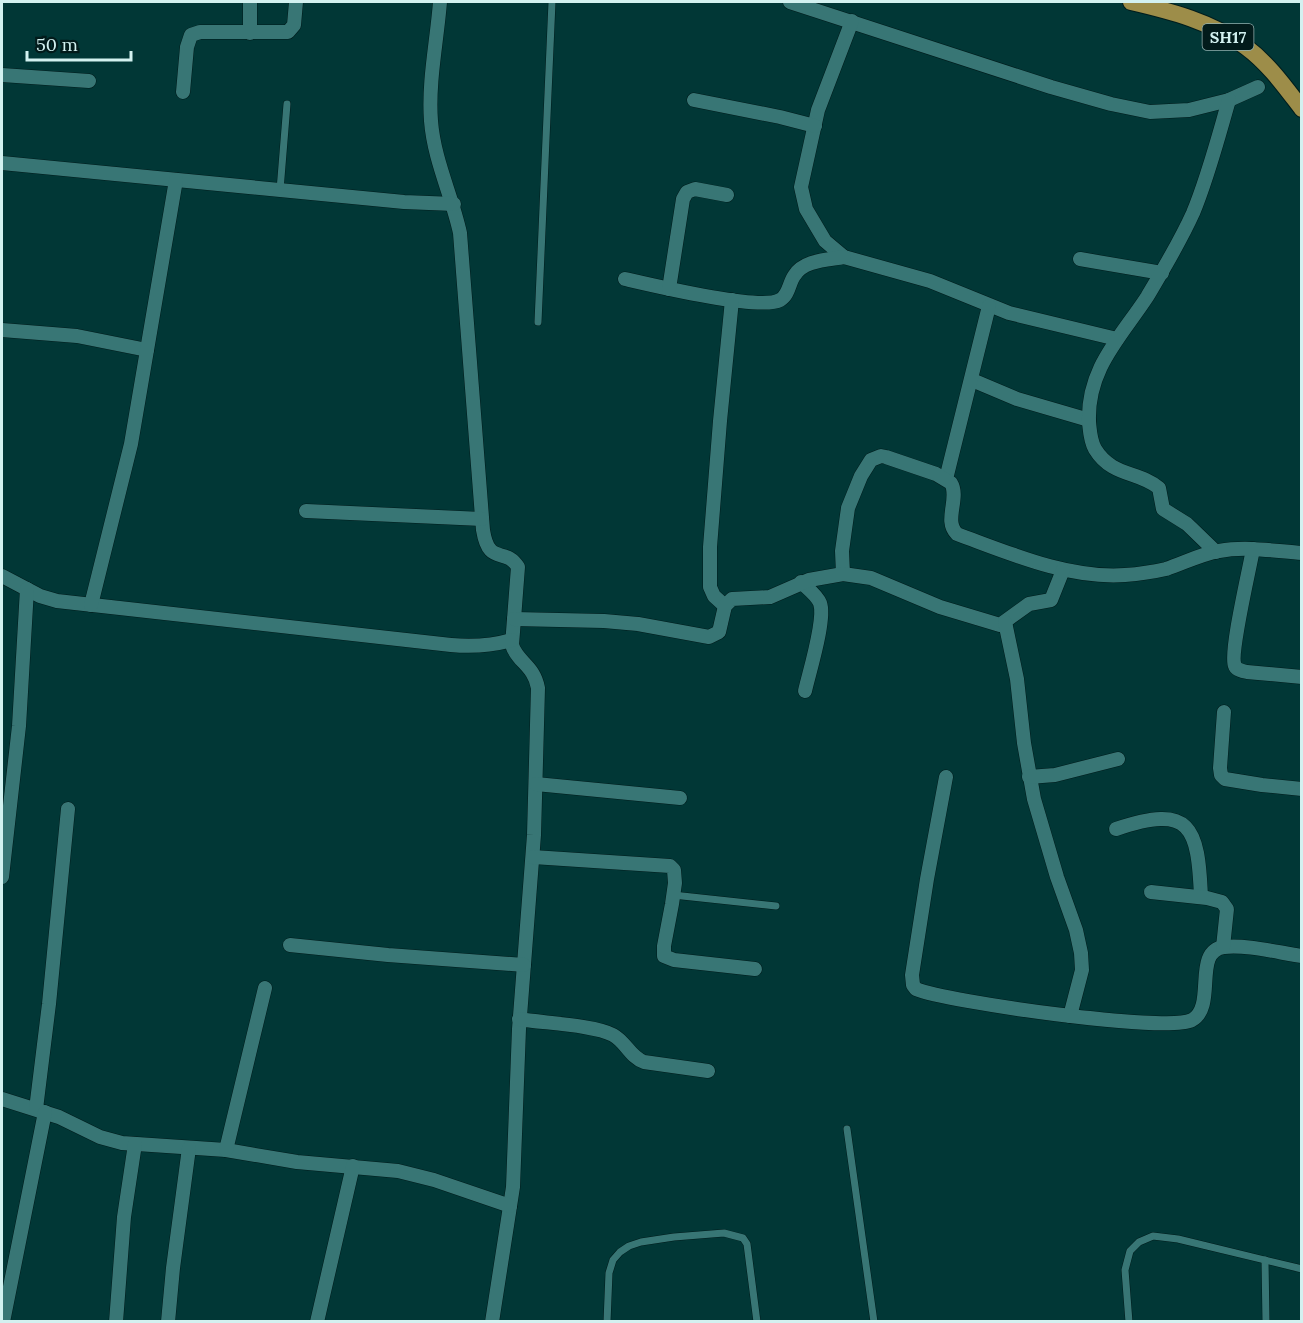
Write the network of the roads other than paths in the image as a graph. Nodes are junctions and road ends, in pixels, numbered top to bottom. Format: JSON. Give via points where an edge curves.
{"nodes":[{"id":1,"x":250,"y":2,"type":"edge"},
{"id":2,"x":296,"y":2,"type":"edge"},
{"id":3,"x":440,"y":2,"type":"edge"},
{"id":4,"x":552,"y":2,"type":"edge"},
{"id":5,"x":790,"y":2,"type":"edge"},
{"id":6,"x":1131,"y":2,"type":"edge"},
{"id":7,"x":852,"y":21,"type":"junction"},
{"id":8,"x":250,"y":33,"type":"junction"},
{"id":9,"x":2,"y":75,"type":"edge"},
{"id":10,"x":90,"y":81,"type":"dead end"},
{"id":11,"x":1258,"y":87,"type":"dead end"},
{"id":12,"x":183,"y":92,"type":"dead end"},
{"id":13,"x":694,"y":100,"type":"dead end"},
{"id":14,"x":1229,"y":100,"type":"junction"},
{"id":15,"x":287,"y":104,"type":"dead end"},
{"id":16,"x":1302,"y":109,"type":"edge"},
{"id":17,"x":814,"y":126,"type":"junction"},
{"id":18,"x":2,"y":163,"type":"edge"},
{"id":19,"x":177,"y":180,"type":"junction"},
{"id":20,"x":280,"y":190,"type":"junction"},
{"id":21,"x":728,"y":195,"type":"dead end"},
{"id":22,"x":454,"y":204,"type":"junction"},
{"id":23,"x":844,"y":257,"type":"junction"},
{"id":24,"x":1080,"y":259,"type":"dead end"},
{"id":25,"x":1162,"y":273,"type":"junction"},
{"id":26,"x":625,"y":279,"type":"dead end"},
{"id":27,"x":669,"y":289,"type":"junction"},
{"id":28,"x":732,"y":300,"type":"junction"},
{"id":29,"x":989,"y":306,"type":"junction"},
{"id":30,"x":538,"y":322,"type":"dead end"},
{"id":31,"x":2,"y":330,"type":"edge"},
{"id":32,"x":1117,"y":339,"type":"junction"},
{"id":33,"x":147,"y":350,"type":"junction"},
{"id":34,"x":972,"y":380,"type":"junction"},
{"id":35,"x":1089,"y":420,"type":"junction"},
{"id":36,"x":946,"y":478,"type":"junction"},
{"id":37,"x":306,"y":511,"type":"dead end"},
{"id":38,"x":482,"y":519,"type":"junction"},
{"id":39,"x":1253,"y":549,"type":"junction"},
{"id":40,"x":1215,"y":552,"type":"junction"},
{"id":41,"x":1302,"y":554,"type":"edge"},
{"id":42,"x":1063,"y":570,"type":"junction"},
{"id":43,"x":843,"y":574,"type":"junction"},
{"id":44,"x":2,"y":576,"type":"edge"},
{"id":45,"x":801,"y":582,"type":"junction"},
{"id":46,"x":27,"y":589,"type":"junction"},
{"id":47,"x":91,"y":605,"type":"junction"},
{"id":48,"x":725,"y":606,"type":"junction"},
{"id":49,"x":514,"y":619,"type":"junction"},
{"id":50,"x":1005,"y":622,"type":"junction"},
{"id":51,"x":512,"y":640,"type":"junction"},
{"id":52,"x":1302,"y":677,"type":"edge"},
{"id":53,"x":805,"y":691,"type":"dead end"},
{"id":54,"x":1224,"y":712,"type":"dead end"},
{"id":55,"x":1118,"y":759,"type":"dead end"},
{"id":56,"x":946,"y":777,"type":"dead end"},
{"id":57,"x":1029,"y":777,"type":"junction"},
{"id":58,"x":537,"y":784,"type":"junction"},
{"id":59,"x":1302,"y":789,"type":"edge"},
{"id":60,"x":680,"y":798,"type":"dead end"},
{"id":61,"x":68,"y":809,"type":"dead end"},
{"id":62,"x":1116,"y":829,"type":"dead end"},
{"id":63,"x":533,"y":857,"type":"junction"},
{"id":64,"x":2,"y":877,"type":"edge"},
{"id":65,"x":1151,"y":892,"type":"dead end"},
{"id":66,"x":673,"y":895,"type":"junction"},
{"id":67,"x":1201,"y":897,"type":"junction"},
{"id":68,"x":776,"y":906,"type":"dead end"},
{"id":69,"x":290,"y":945,"type":"dead end"},
{"id":70,"x":1223,"y":947,"type":"junction"},
{"id":71,"x":1302,"y":956,"type":"edge"},
{"id":72,"x":524,"y":965,"type":"junction"},
{"id":73,"x":755,"y":969,"type":"dead end"},
{"id":74,"x":264,"y":988,"type":"dead end"},
{"id":75,"x":1070,"y":1016,"type":"junction"},
{"id":76,"x":519,"y":1019,"type":"junction"},
{"id":77,"x":708,"y":1071,"type":"dead end"},
{"id":78,"x":2,"y":1099,"type":"edge"},
{"id":79,"x":40,"y":1110,"type":"junction"},
{"id":80,"x":847,"y":1129,"type":"dead end"},
{"id":81,"x":135,"y":1144,"type":"junction"},
{"id":82,"x":189,"y":1148,"type":"junction"},
{"id":83,"x":226,"y":1150,"type":"junction"},
{"id":84,"x":353,"y":1166,"type":"junction"},
{"id":85,"x":510,"y":1206,"type":"junction"},
{"id":86,"x":1265,"y":1260,"type":"junction"},
{"id":87,"x":1302,"y":1269,"type":"edge"},
{"id":88,"x":3,"y":1322,"type":"edge"},
{"id":89,"x":116,"y":1322,"type":"edge"},
{"id":90,"x":168,"y":1322,"type":"edge"},
{"id":91,"x":317,"y":1322,"type":"edge"},
{"id":92,"x":492,"y":1322,"type":"edge"},
{"id":93,"x":607,"y":1322,"type":"edge"},
{"id":94,"x":757,"y":1322,"type":"edge"},
{"id":95,"x":874,"y":1322,"type":"edge"},
{"id":96,"x":1129,"y":1322,"type":"edge"},
{"id":97,"x":1266,"y":1322,"type":"edge"}],
"edges":[{"from":1,"to":8,"type":"street"},
{"from":2,"to":8,"type":"street","via":[[292,29],[282,33]]},
{"from":3,"to":22,"type":"street","via":[[431,120],[438,157]]},
{"from":4,"to":30,"type":"lane"},
{"from":5,"to":7,"type":"street"},
{"from":6,"to":16,"type":"main road","number":"SH17","via":[[1186,17],[1246,47],[1270,69]]},
{"from":7,"to":14,"type":"street","via":[[1111,104],[1150,112],[1189,111]]},
{"from":7,"to":17,"type":"street"},
{"from":8,"to":12,"type":"street","via":[[191,35]]},
{"from":9,"to":10,"type":"street"},
{"from":11,"to":14,"type":"street"},
{"from":13,"to":17,"type":"street"},
{"from":14,"to":25,"type":"street","via":[[1193,213]]},
{"from":15,"to":20,"type":"lane"},
{"from":17,"to":23,"type":"street","via":[[802,198],[818,231]]},
{"from":18,"to":19,"type":"street"},
{"from":19,"to":20,"type":"street"},
{"from":19,"to":33,"type":"street"},
{"from":20,"to":22,"type":"street"},
{"from":21,"to":27,"type":"street","via":[[695,189],[685,195]]},
{"from":22,"to":38,"type":"street","via":[[463,259]]},
{"from":23,"to":28,"type":"street","via":[[799,269],[780,300]]},
{"from":23,"to":29,"type":"street","via":[[930,281]]},
{"from":24,"to":25,"type":"street"},
{"from":25,"to":32,"type":"street"},
{"from":26,"to":27,"type":"street"},
{"from":27,"to":28,"type":"street"},
{"from":28,"to":48,"type":"street","via":[[710,557],[711,593]]},
{"from":29,"to":32,"type":"street"},
{"from":29,"to":34,"type":"street"},
{"from":31,"to":33,"type":"street","via":[[77,336]]},
{"from":32,"to":35,"type":"street","via":[[1096,375],[1090,394]]},
{"from":33,"to":47,"type":"street","via":[[131,444]]},
{"from":34,"to":35,"type":"street","via":[[1017,399]]},
{"from":34,"to":36,"type":"street"},
{"from":35,"to":40,"type":"street","via":[[1093,447],[1102,459],[1130,476],[1155,484],[1161,493],[1162,509],[1187,524]]},
{"from":36,"to":42,"type":"street","via":[[954,487],[951,523],[957,534]]},
{"from":36,"to":43,"type":"street","via":[[886,457],[871,460],[848,508]]},
{"from":37,"to":38,"type":"street"},
{"from":38,"to":49,"type":"street","via":[[489,549],[518,567]]},
{"from":39,"to":40,"type":"street"},
{"from":39,"to":41,"type":"street"},
{"from":39,"to":52,"type":"street","via":[[1235,666],[1247,672]]},
{"from":40,"to":42,"type":"street","via":[[1143,573],[1099,575]]},
{"from":42,"to":50,"type":"street","via":[[1051,600],[1029,604]]},
{"from":43,"to":45,"type":"street"},
{"from":43,"to":50,"type":"street","via":[[871,578],[994,625]]},
{"from":44,"to":46,"type":"street"},
{"from":45,"to":48,"type":"street","via":[[770,597],[732,599]]},
{"from":45,"to":53,"type":"street","via":[[820,602],[822,611]]},
{"from":46,"to":47,"type":"street","via":[[57,601]]},
{"from":46,"to":64,"type":"street","via":[[19,726]]},
{"from":47,"to":51,"type":"street","via":[[474,647]]},
{"from":48,"to":49,"type":"street","via":[[719,632],[709,637],[638,624]]},
{"from":49,"to":51,"type":"street"},
{"from":50,"to":57,"type":"street","via":[[1017,679]]},
{"from":51,"to":58,"type":"street","via":[[513,649],[533,671],[538,688]]},
{"from":54,"to":59,"type":"street","via":[[1220,768],[1225,779]]},
{"from":55,"to":57,"type":"street","via":[[1055,775]]},
{"from":56,"to":75,"type":"street","via":[[913,986],[920,991],[1014,1009]]},
{"from":57,"to":75,"type":"street","via":[[1040,825],[1081,953],[1082,970]]},
{"from":58,"to":60,"type":"street"},
{"from":58,"to":63,"type":"street"},
{"from":61,"to":79,"type":"street"},
{"from":62,"to":67,"type":"street","via":[[1145,819],[1183,824],[1195,844]]},
{"from":63,"to":66,"type":"street","via":[[666,865],[675,874]]},
{"from":63,"to":72,"type":"street"},
{"from":65,"to":67,"type":"street"},
{"from":66,"to":68,"type":"lane"},
{"from":66,"to":73,"type":"street","via":[[664,956]]},
{"from":67,"to":70,"type":"street","via":[[1226,905]]},
{"from":69,"to":72,"type":"street"},
{"from":70,"to":71,"type":"street"},
{"from":70,"to":75,"type":"street","via":[[1210,955],[1202,1006],[1191,1021]]},
{"from":72,"to":76,"type":"street"},
{"from":74,"to":83,"type":"street"},
{"from":76,"to":77,"type":"street","via":[[610,1033],[636,1059]]},
{"from":76,"to":85,"type":"street"},
{"from":78,"to":79,"type":"street"},
{"from":79,"to":81,"type":"street","via":[[100,1137]]},
{"from":79,"to":88,"type":"street"},
{"from":80,"to":95,"type":"lane"},
{"from":81,"to":82,"type":"street"},
{"from":81,"to":89,"type":"street","via":[[124,1217]]},
{"from":82,"to":83,"type":"street"},
{"from":82,"to":90,"type":"street"},
{"from":83,"to":84,"type":"street","via":[[297,1162]]},
{"from":84,"to":85,"type":"street","via":[[434,1180]]},
{"from":84,"to":91,"type":"street"},
{"from":85,"to":92,"type":"street"},
{"from":86,"to":87,"type":"lane"},
{"from":86,"to":96,"type":"lane","via":[[1178,1239],[1153,1236],[1139,1242],[1130,1251],[1125,1270]]},
{"from":86,"to":97,"type":"lane"},
{"from":93,"to":94,"type":"lane","via":[[609,1273],[620,1252],[641,1242],[724,1233],[743,1238],[747,1244]]}]}
